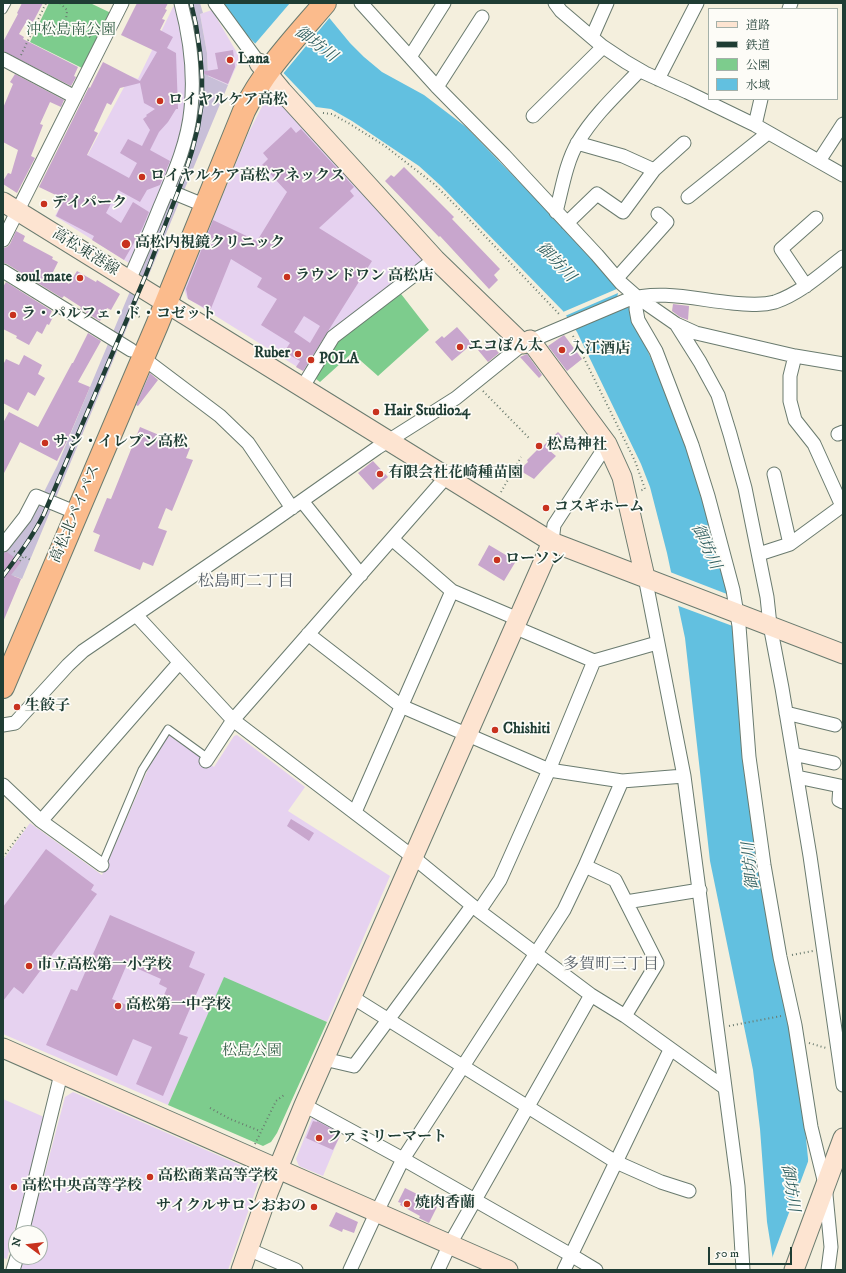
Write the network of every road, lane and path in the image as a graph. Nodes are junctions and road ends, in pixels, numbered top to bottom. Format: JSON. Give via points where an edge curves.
{"nodes":[{"id":1,"x":46,"y":3,"type":"edge"},
{"id":2,"x":60,"y":3,"type":"edge"},
{"id":3,"x":122,"y":3,"type":"edge"},
{"id":4,"x":181,"y":3,"type":"edge"},
{"id":5,"x":215,"y":3,"type":"edge"},
{"id":6,"x":361,"y":3,"type":"edge"},
{"id":7,"x":444,"y":3,"type":"edge"},
{"id":8,"x":555,"y":3,"type":"edge"},
{"id":9,"x":607,"y":3,"type":"edge"},
{"id":10,"x":697,"y":3,"type":"edge"},
{"id":11,"x":318,"y":4,"type":"edge"},
{"id":12,"x":482,"y":17,"type":"dead end"},
{"id":13,"x":64,"y":24,"type":"junction"},
{"id":14,"x":33,"y":30,"type":"junction"},
{"id":15,"x":592,"y":37,"type":"junction"},
{"id":16,"x":102,"y":43,"type":"junction"},
{"id":17,"x":603,"y":47,"type":"junction"},
{"id":18,"x":410,"y":58,"type":"junction"},
{"id":19,"x":3,"y":59,"type":"edge"},
{"id":20,"x":266,"y":64,"type":"junction"},
{"id":21,"x":16,"y":65,"type":"junction"},
{"id":22,"x":640,"y":70,"type":"junction"},
{"id":23,"x":658,"y":79,"type":"junction"},
{"id":24,"x":437,"y":87,"type":"junction"},
{"id":25,"x":75,"y":97,"type":"junction"},
{"id":26,"x":708,"y":98,"type":"edge"},
{"id":27,"x":714,"y":100,"type":"edge"},
{"id":28,"x":761,"y":100,"type":"edge"},
{"id":29,"x":725,"y":104,"type":"edge"},
{"id":30,"x":534,"y":116,"type":"dead end"},
{"id":31,"x":308,"y":120,"type":"junction"},
{"id":32,"x":843,"y":124,"type":"edge"},
{"id":33,"x":755,"y":125,"type":"junction"},
{"id":34,"x":768,"y":133,"type":"junction"},
{"id":35,"x":577,"y":142,"type":"junction"},
{"id":36,"x":684,"y":143,"type":"dead end"},
{"id":37,"x":819,"y":161,"type":"junction"},
{"id":38,"x":654,"y":170,"type":"junction"},
{"id":39,"x":843,"y":174,"type":"edge"},
{"id":40,"x":167,"y":190,"type":"junction"},
{"id":41,"x":688,"y":197,"type":"dead end"},
{"id":42,"x":199,"y":203,"type":"junction"},
{"id":43,"x":10,"y":207,"type":"edge"},
{"id":44,"x":556,"y":212,"type":"junction"},
{"id":45,"x":658,"y":214,"type":"dead end"},
{"id":46,"x":816,"y":218,"type":"dead end"},
{"id":47,"x":567,"y":224,"type":"junction"},
{"id":48,"x":3,"y":240,"type":"edge"},
{"id":49,"x":843,"y":257,"type":"edge"},
{"id":50,"x":435,"y":259,"type":"junction"},
{"id":51,"x":3,"y":271,"type":"edge"},
{"id":52,"x":617,"y":278,"type":"junction"},
{"id":53,"x":129,"y":280,"type":"junction"},
{"id":54,"x":806,"y":286,"type":"junction"},
{"id":55,"x":632,"y":298,"type":"junction"},
{"id":56,"x":160,"y":299,"type":"junction"},
{"id":57,"x":676,"y":324,"type":"junction"},
{"id":58,"x":569,"y":325,"type":"junction"},
{"id":59,"x":527,"y":342,"type":"junction"},
{"id":60,"x":137,"y":354,"type":"junction"},
{"id":61,"x":795,"y":356,"type":"junction"},
{"id":62,"x":843,"y":364,"type":"edge"},
{"id":63,"x":475,"y":383,"type":"junction"},
{"id":64,"x":302,"y":388,"type":"junction"},
{"id":65,"x":529,"y":438,"type":"dead end"},
{"id":66,"x":388,"y":441,"type":"junction"},
{"id":67,"x":607,"y":444,"type":"junction"},
{"id":68,"x":520,"y":457,"type":"dead end"},
{"id":69,"x":774,"y":474,"type":"dead end"},
{"id":70,"x":447,"y":476,"type":"junction"},
{"id":71,"x":626,"y":494,"type":"junction"},
{"id":72,"x":499,"y":495,"type":"dead end"},
{"id":73,"x":297,"y":505,"type":"junction"},
{"id":74,"x":71,"y":510,"type":"junction"},
{"id":75,"x":392,"y":539,"type":"junction"},
{"id":76,"x":552,"y":542,"type":"junction"},
{"id":77,"x":790,"y":544,"type":"junction"},
{"id":78,"x":3,"y":545,"type":"edge"},
{"id":79,"x":758,"y":554,"type":"junction"},
{"id":80,"x":20,"y":561,"type":"dead end"},
{"id":81,"x":32,"y":561,"type":"dead end"},
{"id":82,"x":361,"y":575,"type":"junction"},
{"id":83,"x":645,"y":577,"type":"junction"},
{"id":84,"x":452,"y":590,"type":"junction"},
{"id":85,"x":736,"y":612,"type":"junction"},
{"id":86,"x":136,"y":615,"type":"junction"},
{"id":87,"x":516,"y":623,"type":"junction"},
{"id":88,"x":770,"y":625,"type":"junction"},
{"id":89,"x":308,"y":634,"type":"junction"},
{"id":90,"x":657,"y":644,"type":"junction"},
{"id":91,"x":843,"y":654,"type":"edge"},
{"id":92,"x":3,"y":656,"type":"edge"},
{"id":93,"x":594,"y":661,"type":"junction"},
{"id":94,"x":179,"y":663,"type":"junction"},
{"id":95,"x":3,"y":687,"type":"edge"},
{"id":96,"x":401,"y":706,"type":"junction"},
{"id":97,"x":786,"y":713,"type":"junction"},
{"id":98,"x":233,"y":720,"type":"junction"},
{"id":99,"x":3,"y":725,"type":"edge"},
{"id":100,"x":836,"y":725,"type":"dead end"},
{"id":101,"x":467,"y":735,"type":"junction"},
{"id":102,"x":793,"y":754,"type":"junction"},
{"id":103,"x":207,"y":760,"type":"joint"},
{"id":104,"x":834,"y":763,"type":"dead end"},
{"id":105,"x":549,"y":770,"type":"junction"},
{"id":106,"x":684,"y":776,"type":"junction"},
{"id":107,"x":797,"y":777,"type":"junction"},
{"id":108,"x":622,"y":781,"type":"junction"},
{"id":109,"x":3,"y":785,"type":"edge"},
{"id":110,"x":843,"y":802,"type":"edge"},
{"id":111,"x":355,"y":812,"type":"junction"},
{"id":112,"x":38,"y":818,"type":"junction"},
{"id":113,"x":3,"y":857,"type":"edge"},
{"id":114,"x":413,"y":857,"type":"junction"},
{"id":115,"x":102,"y":865,"type":"joint"},
{"id":116,"x":585,"y":866,"type":"junction"},
{"id":117,"x":700,"y":890,"type":"junction"},
{"id":118,"x":626,"y":902,"type":"junction"},
{"id":119,"x":475,"y":909,"type":"junction"},
{"id":120,"x":823,"y":949,"type":"junction"},
{"id":121,"x":535,"y":953,"type":"junction"},
{"id":122,"x":780,"y":957,"type":"junction"},
{"id":123,"x":591,"y":995,"type":"junction"},
{"id":124,"x":352,"y":997,"type":"junction"},
{"id":125,"x":625,"y":1016,"type":"junction"},
{"id":126,"x":781,"y":1016,"type":"dead end"},
{"id":127,"x":388,"y":1019,"type":"junction"},
{"id":128,"x":743,"y":1024,"type":"dead end"},
{"id":129,"x":796,"y":1039,"type":"junction"},
{"id":130,"x":3,"y":1048,"type":"edge"},
{"id":131,"x":670,"y":1050,"type":"junction"},
{"id":132,"x":839,"y":1054,"type":"junction"},
{"id":133,"x":324,"y":1059,"type":"junction"},
{"id":134,"x":463,"y":1066,"type":"junction"},
{"id":135,"x":61,"y":1074,"type":"junction"},
{"id":136,"x":843,"y":1085,"type":"edge"},
{"id":137,"x":725,"y":1088,"type":"junction"},
{"id":138,"x":284,"y":1095,"type":"dead end"},
{"id":139,"x":304,"y":1105,"type":"junction"},
{"id":140,"x":528,"y":1107,"type":"junction"},
{"id":141,"x":210,"y":1108,"type":"dead end"},
{"id":142,"x":260,"y":1131,"type":"junction"},
{"id":143,"x":843,"y":1138,"type":"edge"},
{"id":144,"x":253,"y":1149,"type":"dead end"},
{"id":145,"x":403,"y":1159,"type":"junction"},
{"id":146,"x":616,"y":1162,"type":"junction"},
{"id":147,"x":278,"y":1169,"type":"junction"},
{"id":148,"x":826,"y":1184,"type":"junction"},
{"id":149,"x":689,"y":1191,"type":"dead end"},
{"id":150,"x":475,"y":1200,"type":"junction"},
{"id":151,"x":377,"y":1213,"type":"junction"},
{"id":152,"x":24,"y":1225,"type":"edge"},
{"id":153,"x":450,"y":1244,"type":"junction"},
{"id":154,"x":248,"y":1249,"type":"junction"},
{"id":155,"x":571,"y":1254,"type":"junction"},
{"id":156,"x":240,"y":1270,"type":"edge"},
{"id":157,"x":296,"y":1270,"type":"edge"},
{"id":158,"x":350,"y":1270,"type":"edge"},
{"id":159,"x":438,"y":1270,"type":"edge"},
{"id":160,"x":508,"y":1270,"type":"edge"},
{"id":161,"x":564,"y":1270,"type":"edge"},
{"id":162,"x":596,"y":1270,"type":"edge"},
{"id":163,"x":743,"y":1270,"type":"edge"},
{"id":164,"x":794,"y":1270,"type":"edge"},
{"id":165,"x":828,"y":1270,"type":"edge"}],
"edges":[{"from":1,"to":14,"type":"path"},
{"from":2,"to":13,"type":"path","via":[[67,10]]},
{"from":3,"to":16,"type":"street"},
{"from":4,"to":40,"type":"street","via":[[191,57],[191,110],[186,138]]},
{"from":5,"to":20,"type":"street","via":[[242,42]]},
{"from":6,"to":18,"type":"street"},
{"from":7,"to":18,"type":"street"},
{"from":8,"to":15,"type":"street"},
{"from":9,"to":15,"type":"street"},
{"from":10,"to":23,"type":"street"},
{"from":11,"to":20,"type":"highway","name":"高松北バイパス"},
{"from":12,"to":24,"type":"street"},
{"from":13,"to":14,"type":"path","via":[[51,36]]},
{"from":13,"to":16,"type":"path"},
{"from":14,"to":21,"type":"path"},
{"from":15,"to":17,"type":"street"},
{"from":16,"to":25,"type":"street"},
{"from":17,"to":22,"type":"street"},
{"from":17,"to":30,"type":"street"},
{"from":18,"to":24,"type":"street"},
{"from":19,"to":21,"type":"street"},
{"from":20,"to":31,"type":"street"},
{"from":20,"to":42,"type":"highway","name":"高松北バイパス","via":[[240,91],[232,107]]},
{"from":21,"to":25,"type":"street"},
{"from":22,"to":23,"type":"street"},
{"from":22,"to":35,"type":"street","via":[[593,120]]},
{"from":23,"to":26,"type":"street"},
{"from":24,"to":44,"type":"street"},
{"from":25,"to":43,"type":"street"},
{"from":27,"to":29,"type":"street"},
{"from":28,"to":33,"type":"street"},
{"from":29,"to":33,"type":"street"},
{"from":31,"to":50,"type":"street"},
{"from":31,"to":58,"type":"path","via":[[319,113],[332,114],[385,146],[417,170],[464,214]]},
{"from":32,"to":37,"type":"street"},
{"from":33,"to":34,"type":"street"},
{"from":34,"to":37,"type":"street"},
{"from":34,"to":41,"type":"street"},
{"from":35,"to":38,"type":"street","via":[[623,156]]},
{"from":35,"to":44,"type":"street","via":[[569,161]]},
{"from":36,"to":38,"type":"street"},
{"from":37,"to":39,"type":"street"},
{"from":38,"to":47,"type":"street","via":[[623,212],[597,194]]},
{"from":40,"to":42,"type":"street"},
{"from":40,"to":53,"type":"street"},
{"from":42,"to":56,"type":"highway","name":"高松北バイパス"},
{"from":43,"to":48,"type":"street"},
{"from":43,"to":53,"type":"street","name":"高松東港線"},
{"from":44,"to":47,"type":"street"},
{"from":45,"to":52,"type":"street","via":[[667,222]]},
{"from":46,"to":54,"type":"street","via":[[780,249]]},
{"from":47,"to":52,"type":"street"},
{"from":49,"to":54,"type":"street"},
{"from":50,"to":59,"type":"street"},
{"from":50,"to":64,"type":"street","via":[[333,337]]},
{"from":51,"to":60,"type":"street"},
{"from":52,"to":55,"type":"street"},
{"from":53,"to":56,"type":"street","name":"高松東港線"},
{"from":54,"to":55,"type":"street","via":[[774,302],[753,305],[665,296]]},
{"from":55,"to":57,"type":"street"},
{"from":55,"to":58,"type":"street"},
{"from":55,"to":85,"type":"street","via":[[638,320],[656,351],[692,445],[733,590]]},
{"from":56,"to":60,"type":"highway","name":"高松北バイパス"},
{"from":56,"to":64,"type":"street","name":"高松東港線"},
{"from":57,"to":61,"type":"street","via":[[696,334]]},
{"from":57,"to":79,"type":"street","via":[[718,395],[745,488]]},
{"from":58,"to":59,"type":"street"},
{"from":58,"to":71,"type":"path","via":[[635,461],[645,489]]},
{"from":59,"to":63,"type":"street"},
{"from":59,"to":67,"type":"street"},
{"from":60,"to":73,"type":"street","via":[[220,416],[248,443]]},
{"from":60,"to":74,"type":"highway","name":"高松北バイパス"},
{"from":61,"to":62,"type":"street"},
{"from":61,"to":77,"type":"street","via":[[790,376],[790,402],[795,420],[814,444],[842,506]]},
{"from":63,"to":65,"type":"path"},
{"from":63,"to":66,"type":"street"},
{"from":64,"to":66,"type":"street","name":"高松東港線"},
{"from":66,"to":70,"type":"street","name":"高松東港線"},
{"from":66,"to":73,"type":"street"},
{"from":67,"to":71,"type":"street","via":[[622,477]]},
{"from":67,"to":76,"type":"street","via":[[554,525]]},
{"from":68,"to":72,"type":"path"},
{"from":69,"to":77,"type":"street"},
{"from":70,"to":75,"type":"street"},
{"from":70,"to":76,"type":"street","name":"高松東港線"},
{"from":71,"to":83,"type":"street"},
{"from":73,"to":82,"type":"street"},
{"from":73,"to":86,"type":"street"},
{"from":74,"to":78,"type":"street","via":[[36,496]]},
{"from":74,"to":92,"type":"highway","name":"高松北バイパス"},
{"from":74,"to":95,"type":"highway","name":"高松北バイパス"},
{"from":75,"to":82,"type":"street"},
{"from":75,"to":84,"type":"street"},
{"from":76,"to":83,"type":"street","name":"高松東港線"},
{"from":76,"to":87,"type":"street"},
{"from":77,"to":79,"type":"street"},
{"from":79,"to":88,"type":"street"},
{"from":80,"to":81,"type":"path","via":[[24,556]]},
{"from":82,"to":89,"type":"street"},
{"from":83,"to":85,"type":"street","name":"高松東港線"},
{"from":83,"to":90,"type":"street"},
{"from":84,"to":87,"type":"street"},
{"from":84,"to":96,"type":"street"},
{"from":85,"to":88,"type":"street","name":"高松東港線"},
{"from":85,"to":122,"type":"street","via":[[749,757]]},
{"from":86,"to":94,"type":"street"},
{"from":86,"to":99,"type":"street","via":[[83,651],[15,722]]},
{"from":87,"to":93,"type":"street"},
{"from":87,"to":101,"type":"street"},
{"from":88,"to":91,"type":"street","name":"高松東港線"},
{"from":88,"to":97,"type":"street"},
{"from":89,"to":96,"type":"street"},
{"from":89,"to":98,"type":"street"},
{"from":90,"to":93,"type":"street"},
{"from":90,"to":106,"type":"street"},
{"from":93,"to":105,"type":"street"},
{"from":94,"to":98,"type":"street"},
{"from":94,"to":112,"type":"street"},
{"from":96,"to":101,"type":"street"},
{"from":96,"to":111,"type":"street"},
{"from":97,"to":100,"type":"street"},
{"from":97,"to":102,"type":"street"},
{"from":98,"to":103,"type":"street"},
{"from":98,"to":111,"type":"street"},
{"from":101,"to":105,"type":"street"},
{"from":101,"to":114,"type":"street"},
{"from":102,"to":104,"type":"street"},
{"from":102,"to":107,"type":"street"},
{"from":103,"to":115,"type":"lane","via":[[168,729],[142,770]]},
{"from":105,"to":108,"type":"street"},
{"from":105,"to":119,"type":"street","via":[[500,880]]},
{"from":106,"to":108,"type":"street"},
{"from":106,"to":117,"type":"street"},
{"from":107,"to":110,"type":"street","via":[[840,786],[839,800]]},
{"from":107,"to":120,"type":"street"},
{"from":108,"to":116,"type":"street"},
{"from":109,"to":112,"type":"street"},
{"from":111,"to":114,"type":"street"},
{"from":112,"to":113,"type":"path"},
{"from":112,"to":115,"type":"street"},
{"from":114,"to":119,"type":"street"},
{"from":114,"to":124,"type":"street"},
{"from":116,"to":118,"type":"street","via":[[615,880]]},
{"from":116,"to":121,"type":"street","via":[[564,910]]},
{"from":117,"to":118,"type":"street"},
{"from":117,"to":137,"type":"street"},
{"from":118,"to":125,"type":"street","via":[[657,963]]},
{"from":119,"to":121,"type":"street"},
{"from":119,"to":127,"type":"street"},
{"from":120,"to":122,"type":"path"},
{"from":120,"to":132,"type":"street"},
{"from":121,"to":123,"type":"street"},
{"from":121,"to":134,"type":"street"},
{"from":122,"to":129,"type":"street"},
{"from":123,"to":125,"type":"street"},
{"from":123,"to":140,"type":"street"},
{"from":124,"to":127,"type":"street"},
{"from":124,"to":133,"type":"street"},
{"from":125,"to":131,"type":"street"},
{"from":126,"to":128,"type":"path"},
{"from":127,"to":133,"type":"street","via":[[354,1066]]},
{"from":127,"to":134,"type":"street"},
{"from":129,"to":132,"type":"path"},
{"from":129,"to":148,"type":"street","via":[[812,1133]]},
{"from":130,"to":135,"type":"street"},
{"from":131,"to":137,"type":"street"},
{"from":131,"to":146,"type":"street"},
{"from":132,"to":136,"type":"street"},
{"from":133,"to":139,"type":"street"},
{"from":134,"to":140,"type":"street"},
{"from":134,"to":145,"type":"street"},
{"from":135,"to":147,"type":"street"},
{"from":135,"to":152,"type":"street"},
{"from":137,"to":163,"type":"street","via":[[738,1186]]},
{"from":138,"to":142,"type":"path","via":[[276,1101]]},
{"from":139,"to":145,"type":"street"},
{"from":139,"to":147,"type":"street"},
{"from":140,"to":146,"type":"street"},
{"from":140,"to":150,"type":"street"},
{"from":141,"to":142,"type":"path"},
{"from":142,"to":144,"type":"path"},
{"from":143,"to":148,"type":"street"},
{"from":145,"to":150,"type":"street"},
{"from":145,"to":151,"type":"street"},
{"from":146,"to":149,"type":"street"},
{"from":146,"to":155,"type":"street"},
{"from":147,"to":151,"type":"street"},
{"from":147,"to":154,"type":"street"},
{"from":148,"to":164,"type":"street"},
{"from":148,"to":165,"type":"street","via":[[831,1247]]},
{"from":150,"to":153,"type":"street"},
{"from":150,"to":155,"type":"street"},
{"from":151,"to":153,"type":"street"},
{"from":151,"to":158,"type":"street"},
{"from":153,"to":159,"type":"street"},
{"from":153,"to":160,"type":"street"},
{"from":154,"to":156,"type":"street"},
{"from":154,"to":157,"type":"street"},
{"from":155,"to":161,"type":"street"},
{"from":155,"to":162,"type":"street"}]}
